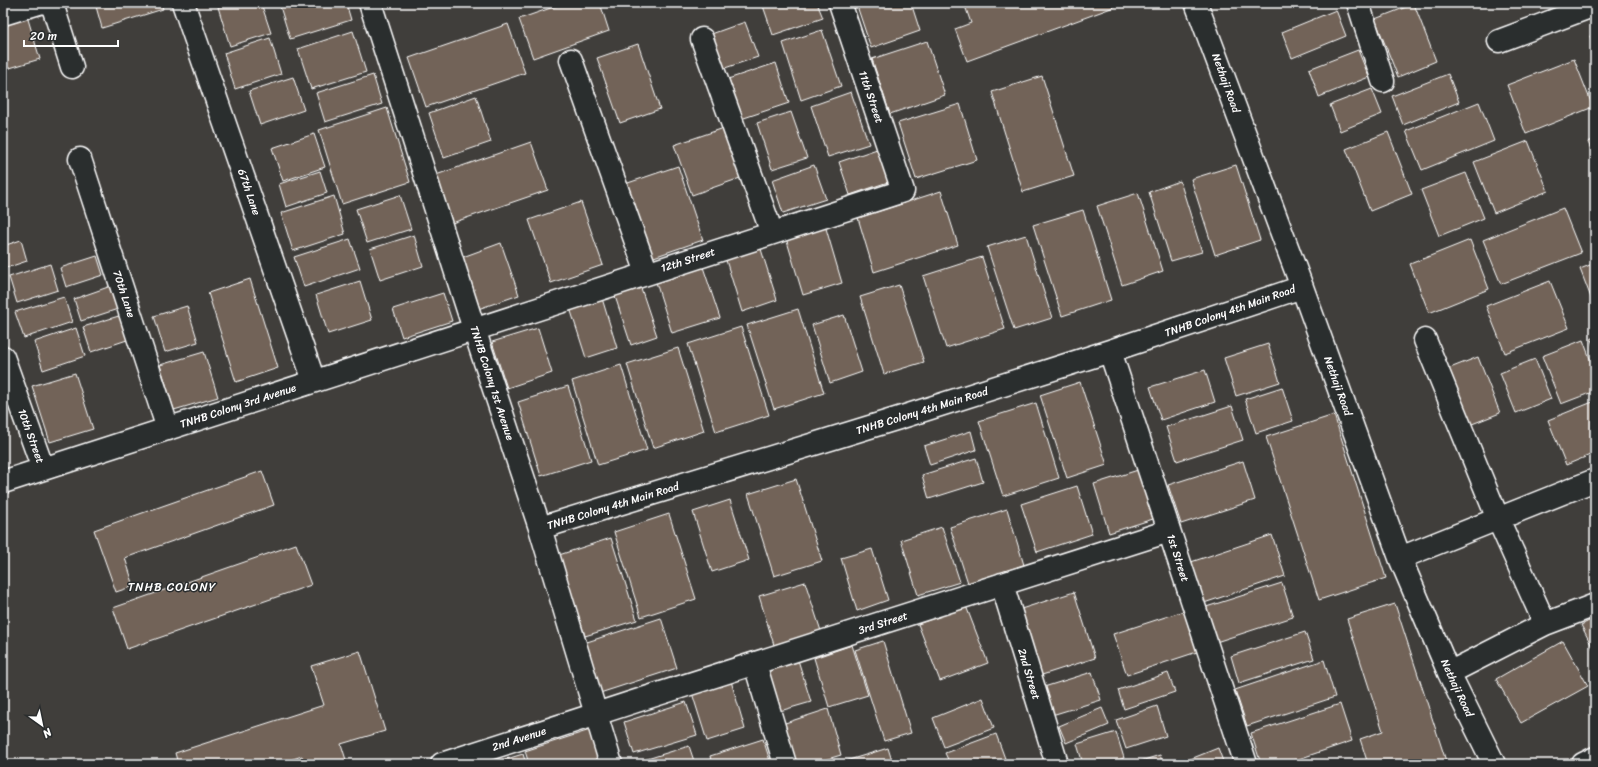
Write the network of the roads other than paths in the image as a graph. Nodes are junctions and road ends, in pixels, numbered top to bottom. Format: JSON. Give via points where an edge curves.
{"nodes":[{"id":1,"x":39,"y":3,"type":"edge"},
{"id":2,"x":47,"y":3,"type":"edge"},
{"id":3,"x":183,"y":3,"type":"edge"},
{"id":4,"x":370,"y":3,"type":"edge"},
{"id":5,"x":840,"y":3,"type":"edge"},
{"id":6,"x":1196,"y":3,"type":"edge"},
{"id":7,"x":1358,"y":3,"type":"edge"},
{"id":8,"x":1595,"y":5,"type":"edge"},
{"id":9,"x":3,"y":14,"type":"edge"},
{"id":10,"x":702,"y":39,"type":"dead end"},
{"id":11,"x":1499,"y":41,"type":"dead end"},
{"id":12,"x":571,"y":60,"type":"dead end"},
{"id":13,"x":72,"y":67,"type":"dead end"},
{"id":14,"x":1383,"y":81,"type":"dead end"},
{"id":15,"x":80,"y":158,"type":"dead end"},
{"id":16,"x":903,"y":192,"type":"joint"},
{"id":17,"x":772,"y":234,"type":"junction"},
{"id":18,"x":647,"y":273,"type":"junction"},
{"id":19,"x":1302,"y":287,"type":"junction"},
{"id":20,"x":474,"y":329,"type":"junction"},
{"id":21,"x":1425,"y":340,"type":"dead end"},
{"id":22,"x":1110,"y":351,"type":"junction"},
{"id":23,"x":3,"y":357,"type":"edge"},
{"id":24,"x":314,"y":381,"type":"junction"},
{"id":25,"x":168,"y":428,"type":"junction"},
{"id":26,"x":43,"y":469,"type":"junction"},
{"id":27,"x":1595,"y":480,"type":"edge"},
{"id":28,"x":3,"y":482,"type":"edge"},
{"id":29,"x":1498,"y":519,"type":"junction"},
{"id":30,"x":540,"y":528,"type":"junction"},
{"id":31,"x":1169,"y":531,"type":"junction"},
{"id":32,"x":1400,"y":558,"type":"junction"},
{"id":33,"x":1002,"y":584,"type":"junction"},
{"id":34,"x":1595,"y":605,"type":"edge"},
{"id":35,"x":1545,"y":624,"type":"junction"},
{"id":36,"x":755,"y":664,"type":"junction"},
{"id":37,"x":1449,"y":673,"type":"junction"},
{"id":38,"x":596,"y":713,"type":"junction"},
{"id":39,"x":1595,"y":758,"type":"edge"},
{"id":40,"x":442,"y":764,"type":"edge"},
{"id":41,"x":611,"y":764,"type":"edge"},
{"id":42,"x":785,"y":764,"type":"edge"},
{"id":43,"x":1057,"y":764,"type":"edge"},
{"id":44,"x":1246,"y":764,"type":"edge"},
{"id":45,"x":1494,"y":764,"type":"edge"},
{"id":46,"x":1583,"y":764,"type":"edge"}],
"edges":[{"from":1,"to":9,"type":"street"},
{"from":2,"to":13,"type":"street","via":[[54,10]]},
{"from":3,"to":24,"type":"street","name":"67th Lane"},
{"from":4,"to":20,"type":"street","name":"TNHB Colony 1st Avenue"},
{"from":5,"to":16,"type":"street","name":"11th Street"},
{"from":6,"to":19,"type":"street","name":"Nethaji Road"},
{"from":7,"to":14,"type":"street"},
{"from":8,"to":11,"type":"street"},
{"from":10,"to":17,"type":"street"},
{"from":12,"to":18,"type":"street"},
{"from":15,"to":25,"type":"street","name":"70th Lane"},
{"from":16,"to":17,"type":"street","name":"12th Street"},
{"from":17,"to":18,"type":"street","name":"12th Street"},
{"from":18,"to":20,"type":"street","name":"12th Street"},
{"from":19,"to":22,"type":"street","name":"TNHB Colony 4th Main Road"},
{"from":19,"to":32,"type":"street","name":"Nethaji Road"},
{"from":20,"to":24,"type":"street","name":"TNHB Colony 3rd Avenue"},
{"from":20,"to":30,"type":"street","name":"TNHB Colony 1st Avenue"},
{"from":21,"to":29,"type":"street"},
{"from":22,"to":30,"type":"street","name":"TNHB Colony 4th Main Road"},
{"from":22,"to":31,"type":"street","name":"1st Street"},
{"from":23,"to":26,"type":"street","name":"10th Street"},
{"from":24,"to":25,"type":"street","name":"TNHB Colony 3rd Avenue"},
{"from":25,"to":26,"type":"street","name":"TNHB Colony 3rd Avenue"},
{"from":26,"to":28,"type":"street","name":"TNHB Colony 3rd Avenue"},
{"from":27,"to":29,"type":"street"},
{"from":29,"to":32,"type":"street"},
{"from":29,"to":35,"type":"street"},
{"from":30,"to":38,"type":"street","name":"TNHB Colony 1st Avenue"},
{"from":31,"to":33,"type":"street","name":"3rd Street"},
{"from":31,"to":44,"type":"street","name":"1st Street"},
{"from":32,"to":37,"type":"street","name":"Nethaji Road"},
{"from":33,"to":36,"type":"street","name":"3rd Street"},
{"from":33,"to":43,"type":"street","name":"2nd Street"},
{"from":34,"to":35,"type":"street"},
{"from":35,"to":37,"type":"street"},
{"from":36,"to":38,"type":"street","name":"3rd Street"},
{"from":36,"to":42,"type":"street"},
{"from":37,"to":45,"type":"street","name":"Nethaji Road"},
{"from":38,"to":40,"type":"street","name":"2nd Avenue"},
{"from":38,"to":41,"type":"street","name":"TNHB Colony 1st Avenue"},
{"from":39,"to":46,"type":"street"}]}
